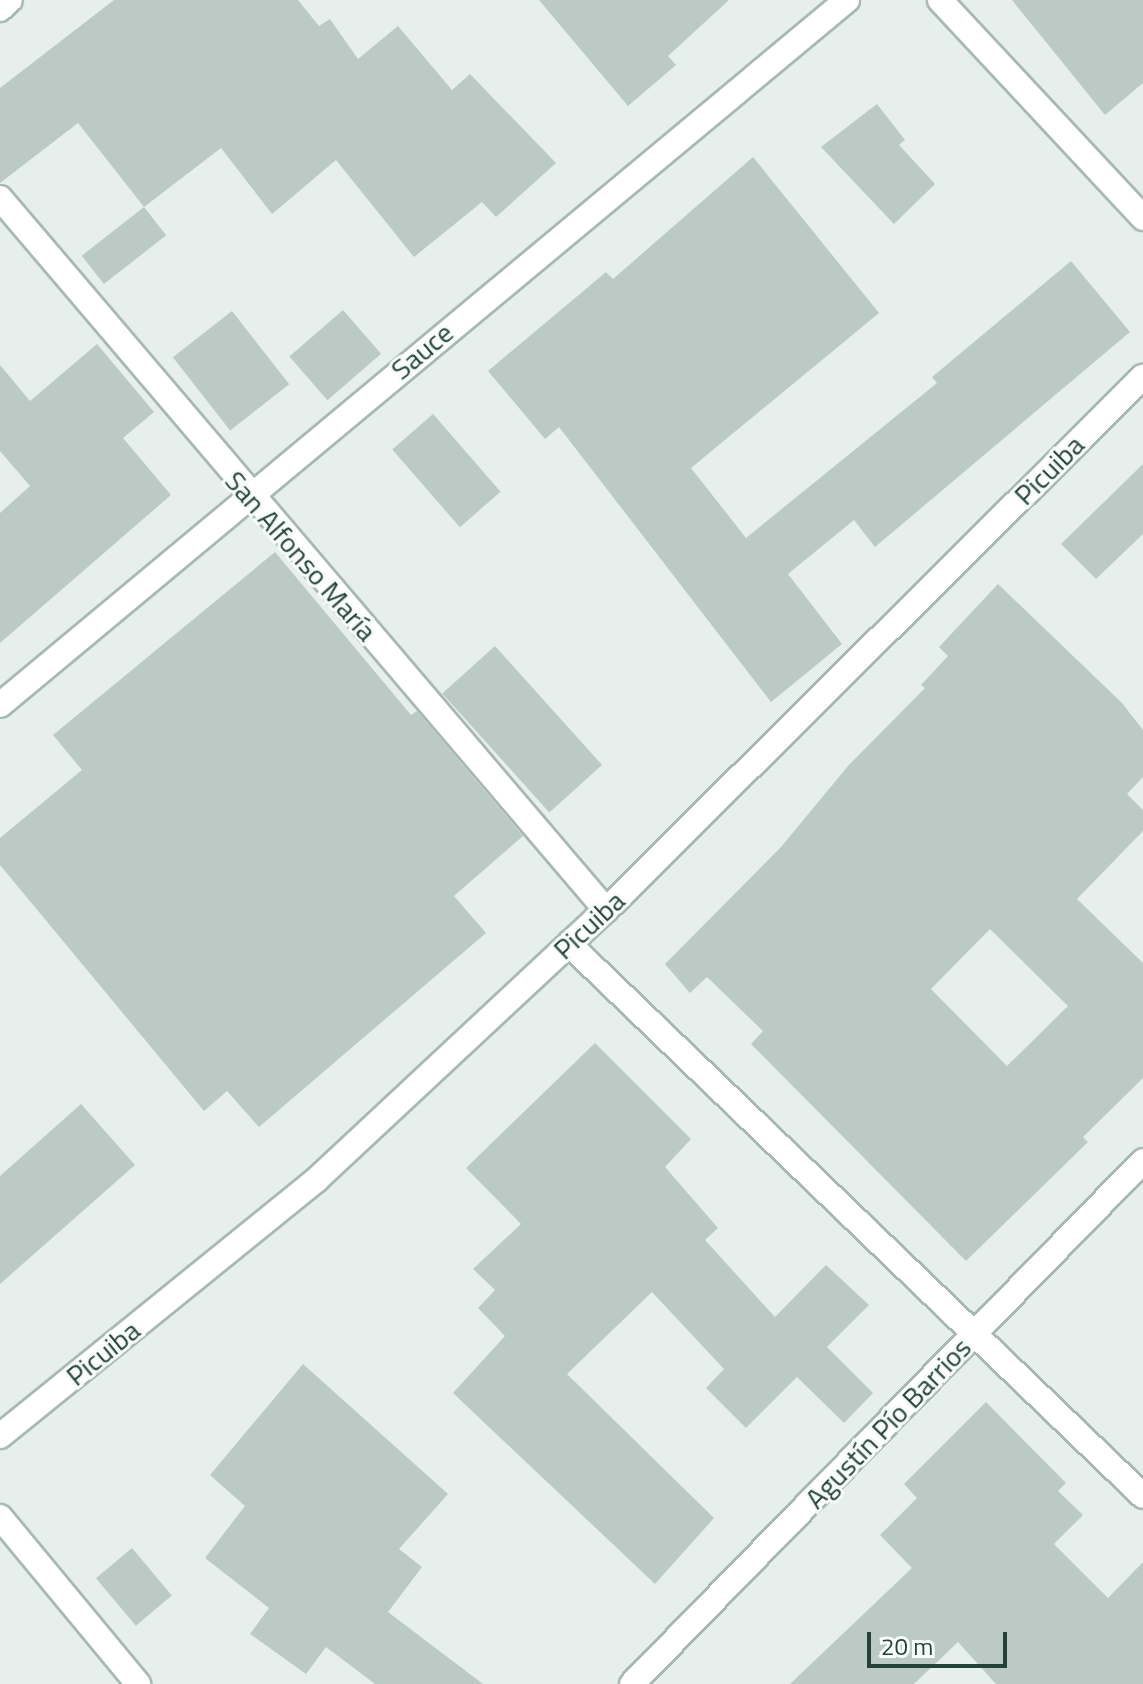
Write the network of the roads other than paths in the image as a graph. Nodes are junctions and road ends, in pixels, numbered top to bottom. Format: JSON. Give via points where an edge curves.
{"nodes":[{"id":1,"x":10,"y":0,"type":"edge"},
{"id":2,"x":847,"y":0,"type":"edge"},
{"id":3,"x":940,"y":0,"type":"edge"},
{"id":4,"x":0,"y":9,"type":"edge"},
{"id":5,"x":0,"y":198,"type":"edge"},
{"id":6,"x":1143,"y":218,"type":"edge"},
{"id":7,"x":1143,"y":377,"type":"edge"},
{"id":8,"x":248,"y":495,"type":"junction"},
{"id":9,"x":0,"y":705,"type":"edge"},
{"id":10,"x":606,"y":910,"type":"junction"},
{"id":11,"x":569,"y":944,"type":"junction"},
{"id":12,"x":1143,"y":1161,"type":"edge"},
{"id":13,"x":976,"y":1333,"type":"junction"},
{"id":14,"x":0,"y":1436,"type":"edge"},
{"id":15,"x":1143,"y":1496,"type":"edge"},
{"id":16,"x":0,"y":1517,"type":"edge"},
{"id":17,"x":138,"y":1684,"type":"edge"},
{"id":18,"x":632,"y":1684,"type":"edge"}],
"edges":[{"from":1,"to":4,"type":"street"},
{"from":2,"to":8,"type":"street","name":"Sauce"},
{"from":3,"to":6,"type":"street"},
{"from":5,"to":8,"type":"street","name":"San Alfonso María"},
{"from":7,"to":10,"type":"street","name":"Picuiba"},
{"from":8,"to":9,"type":"street","name":"Sauce"},
{"from":8,"to":10,"type":"street","name":"San Alfonso María"},
{"from":10,"to":11,"type":"street","name":"Picuiba"},
{"from":11,"to":13,"type":"street"},
{"from":11,"to":14,"type":"street","name":"Picuiba","via":[[316,1180]]},
{"from":12,"to":13,"type":"street","name":"Agustín Pío Barrios"},
{"from":13,"to":15,"type":"street"},
{"from":13,"to":18,"type":"street","name":"Agustín Pío Barrios"},
{"from":16,"to":17,"type":"street"}]}
